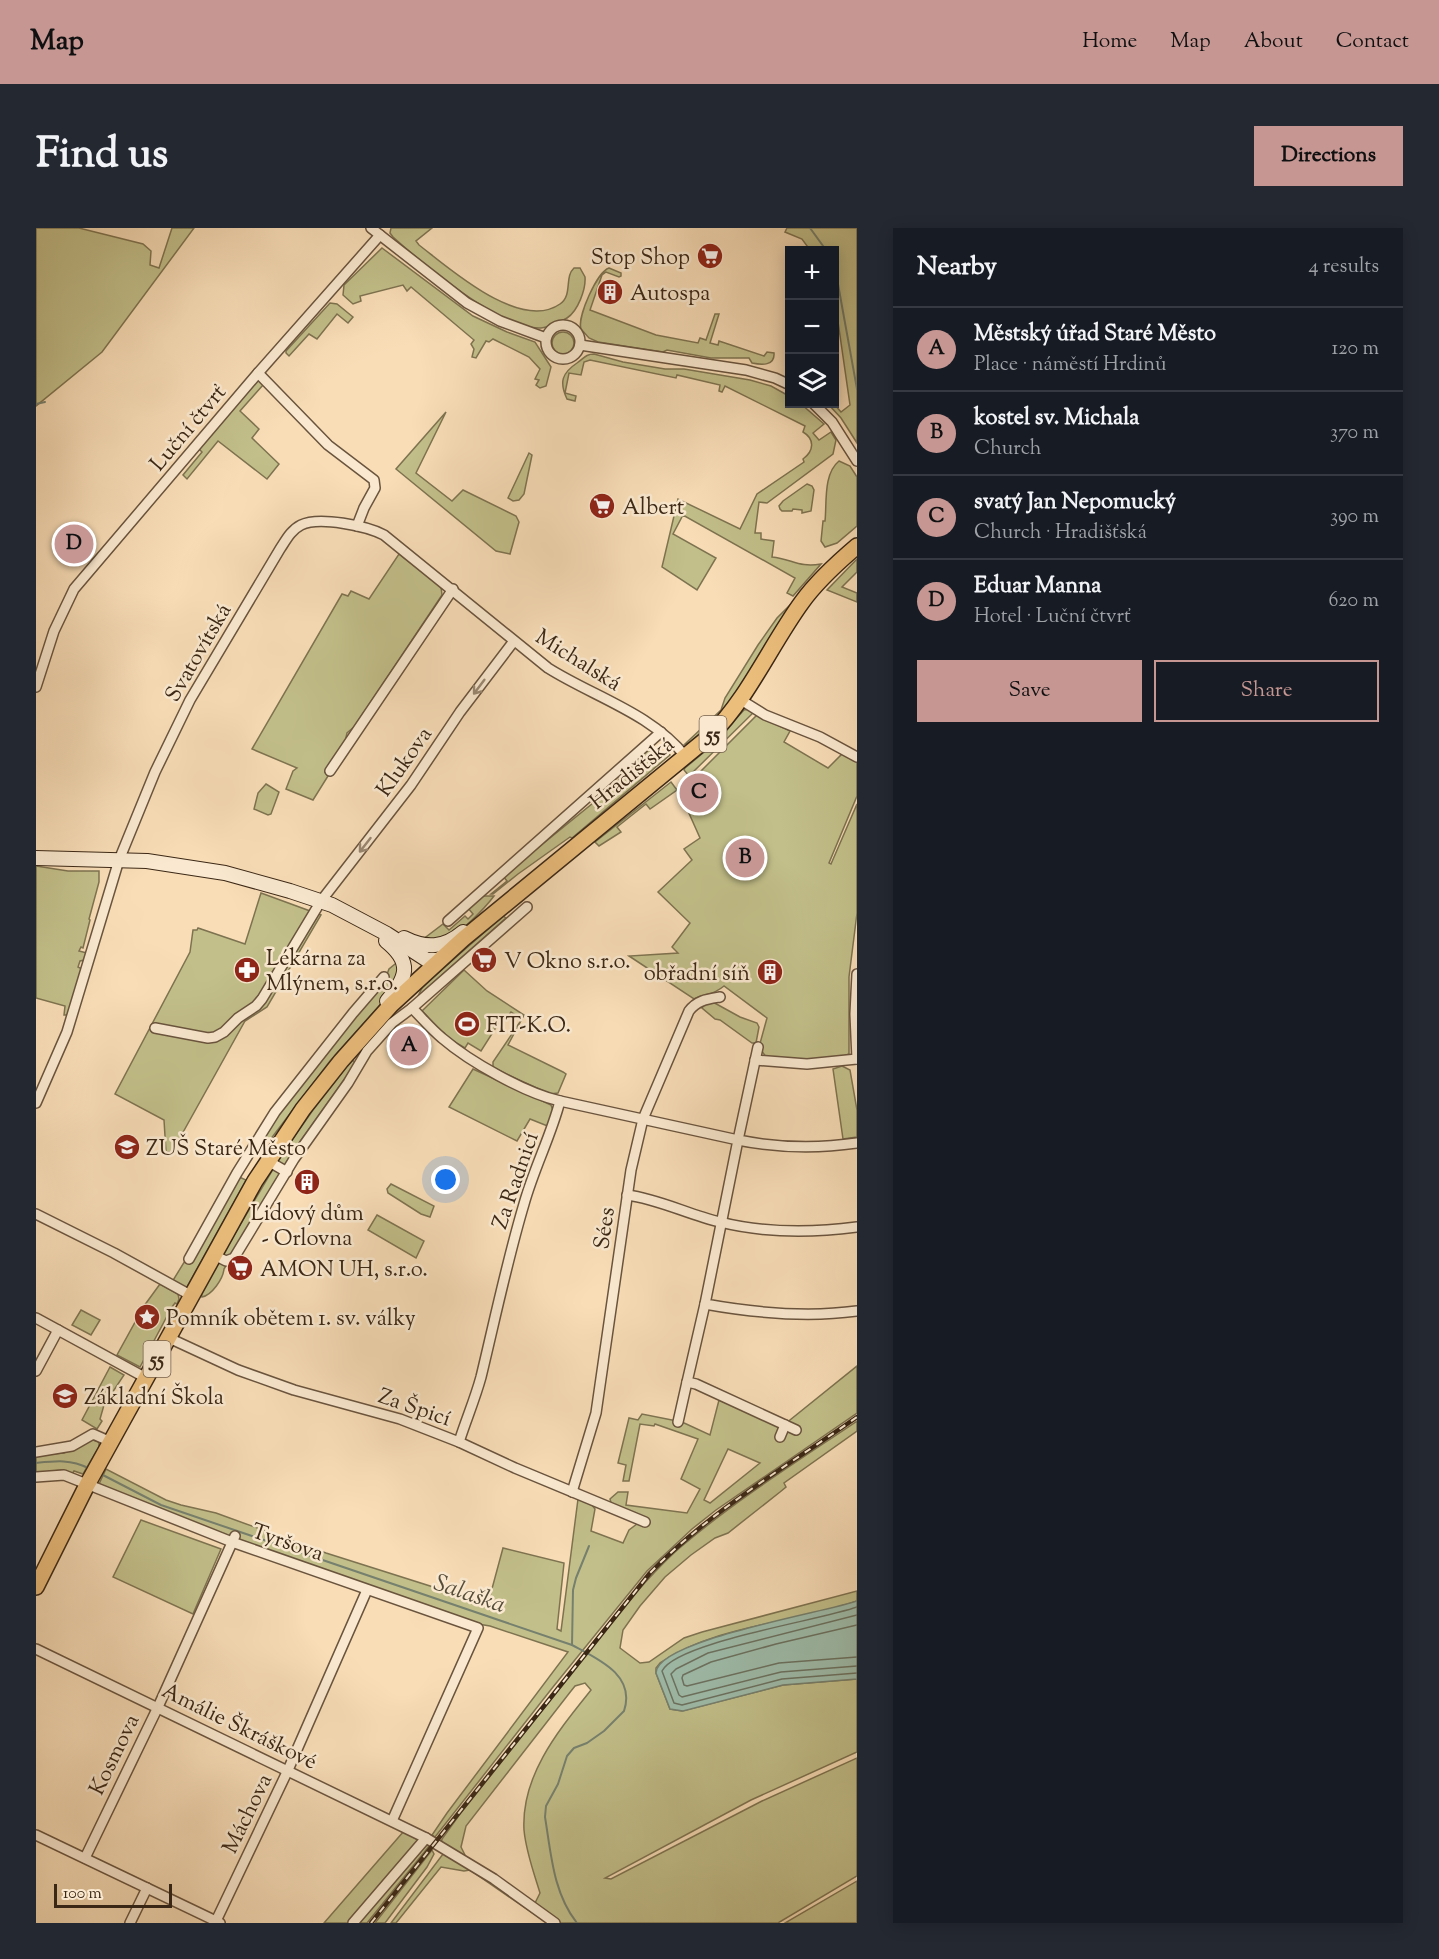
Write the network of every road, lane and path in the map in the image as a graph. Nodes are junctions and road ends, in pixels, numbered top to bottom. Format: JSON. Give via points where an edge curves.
{"nodes":[{"id":1,"x":370,"y":228,"type":"edge"},
{"id":2,"x":380,"y":235,"type":"junction"},
{"id":3,"x":546,"y":338,"type":"junction"},
{"id":4,"x":580,"y":345,"type":"junction"},
{"id":5,"x":258,"y":373,"type":"junction"},
{"id":6,"x":785,"y":383,"type":"edge"},
{"id":7,"x":818,"y":408,"type":"edge"},
{"id":8,"x":857,"y":461,"type":"edge"},
{"id":9,"x":357,"y":526,"type":"junction"},
{"id":10,"x":857,"y":546,"type":"edge"},
{"id":11,"x":453,"y":589,"type":"junction"},
{"id":12,"x":514,"y":641,"type":"junction"},
{"id":13,"x":36,"y":655,"type":"edge"},
{"id":14,"x":46,"y":658,"type":"junction"},
{"id":15,"x":36,"y":687,"type":"edge"},
{"id":16,"x":741,"y":700,"type":"junction"},
{"id":17,"x":661,"y":732,"type":"junction"},
{"id":18,"x":686,"y":757,"type":"junction"},
{"id":19,"x":857,"y":757,"type":"edge"},
{"id":20,"x":330,"y":771,"type":"dead end"},
{"id":21,"x":36,"y":858,"type":"edge"},
{"id":22,"x":119,"y":860,"type":"junction"},
{"id":23,"x":321,"y":901,"type":"junction"},
{"id":24,"x":527,"y":907,"type":"dead end"},
{"id":25,"x":499,"y":909,"type":"junction"},
{"id":26,"x":342,"y":910,"type":"junction"},
{"id":27,"x":515,"y":917,"type":"junction"},
{"id":28,"x":448,"y":921,"type":"dead end"},
{"id":29,"x":418,"y":950,"type":"junction"},
{"id":30,"x":444,"y":956,"type":"junction"},
{"id":31,"x":857,"y":974,"type":"edge"},
{"id":32,"x":384,"y":977,"type":"dead end"},
{"id":33,"x":417,"y":981,"type":"junction"},
{"id":34,"x":720,"y":997,"type":"dead end"},
{"id":35,"x":412,"y":1008,"type":"junction"},
{"id":36,"x":377,"y":1020,"type":"junction"},
{"id":37,"x":155,"y":1028,"type":"dead end"},
{"id":38,"x":758,"y":1047,"type":"dead end"},
{"id":39,"x":857,"y":1059,"type":"edge"},
{"id":40,"x":755,"y":1060,"type":"junction"},
{"id":41,"x":560,"y":1101,"type":"junction"},
{"id":42,"x":36,"y":1103,"type":"edge"},
{"id":43,"x":643,"y":1119,"type":"junction"},
{"id":44,"x":738,"y":1140,"type":"junction"},
{"id":45,"x":857,"y":1143,"type":"edge"},
{"id":46,"x":268,"y":1161,"type":"junction"},
{"id":47,"x":286,"y":1172,"type":"junction"},
{"id":48,"x":627,"y":1195,"type":"junction"},
{"id":49,"x":36,"y":1214,"type":"edge"},
{"id":50,"x":721,"y":1222,"type":"junction"},
{"id":51,"x":857,"y":1227,"type":"edge"},
{"id":52,"x":214,"y":1255,"type":"junction"},
{"id":53,"x":189,"y":1259,"type":"dead end"},
{"id":54,"x":192,"y":1296,"type":"junction"},
{"id":55,"x":705,"y":1304,"type":"junction"},
{"id":56,"x":857,"y":1311,"type":"edge"},
{"id":57,"x":36,"y":1318,"type":"edge"},
{"id":58,"x":58,"y":1330,"type":"junction"},
{"id":59,"x":169,"y":1338,"type":"junction"},
{"id":60,"x":36,"y":1371,"type":"edge"},
{"id":61,"x":146,"y":1378,"type":"junction"},
{"id":62,"x":687,"y":1382,"type":"junction"},
{"id":63,"x":678,"y":1422,"type":"dead end"},
{"id":64,"x":785,"y":1425,"type":"junction"},
{"id":65,"x":796,"y":1430,"type":"dead end"},
{"id":66,"x":780,"y":1437,"type":"dead end"},
{"id":67,"x":111,"y":1442,"type":"junction"},
{"id":68,"x":459,"y":1442,"type":"junction"},
{"id":69,"x":36,"y":1452,"type":"edge"},
{"id":70,"x":36,"y":1477,"type":"edge"},
{"id":71,"x":88,"y":1482,"type":"junction"},
{"id":72,"x":572,"y":1492,"type":"junction"},
{"id":73,"x":645,"y":1522,"type":"dead end"},
{"id":74,"x":234,"y":1539,"type":"junction"},
{"id":75,"x":36,"y":1586,"type":"edge"},
{"id":76,"x":367,"y":1590,"type":"junction"},
{"id":77,"x":36,"y":1649,"type":"edge"},
{"id":78,"x":158,"y":1707,"type":"junction"},
{"id":79,"x":288,"y":1770,"type":"junction"},
{"id":80,"x":392,"y":1821,"type":"junction"},
{"id":81,"x":36,"y":1835,"type":"edge"},
{"id":82,"x":426,"y":1838,"type":"junction"},
{"id":83,"x":85,"y":1858,"type":"junction"},
{"id":84,"x":147,"y":1888,"type":"junction"},
{"id":85,"x":218,"y":1922,"type":"edge"},
{"id":86,"x":130,"y":1923,"type":"edge"},
{"id":87,"x":353,"y":1923,"type":"edge"},
{"id":88,"x":555,"y":1923,"type":"edge"}],
"edges":[{"from":1,"to":2,"type":"street"},
{"from":2,"to":3,"type":"street","via":[[467,303],[500,321]]},
{"from":2,"to":5,"type":"street","name":"Luční čtvrť"},
{"from":3,"to":4,"type":"street","via":[[556,327],[566,325],[576,331]]},
{"from":3,"to":4,"type":"street","via":[[548,350],[560,359],[571,358]]},
{"from":4,"to":6,"type":"street","via":[[746,370]]},
{"from":5,"to":9,"type":"street","via":[[327,445],[374,480],[375,488]]},
{"from":5,"to":14,"type":"street","name":"Luční čtvrť","via":[[74,589]]},
{"from":7,"to":8,"type":"street"},
{"from":9,"to":11,"type":"street","name":"Michalská","via":[[384,535]]},
{"from":9,"to":22,"type":"street","name":"Svatovítská","via":[[309,522],[296,528],[286,540],[190,700]]},
{"from":10,"to":16,"type":"main road","name":"Hradišťská","number":"55","via":[[802,602]]},
{"from":11,"to":12,"type":"street","name":"Michalská"},
{"from":11,"to":20,"type":"street"},
{"from":12,"to":17,"type":"street","name":"Michalská","via":[[563,677]]},
{"from":12,"to":23,"type":"street","name":"Klukova","one_way":true,"via":[[411,785]]},
{"from":13,"to":14,"type":"street"},
{"from":14,"to":15,"type":"street","name":"Luční čtvrť"},
{"from":16,"to":18,"type":"main road","name":"Hradišťská","number":"55","via":[[715,732]]},
{"from":16,"to":19,"type":"street"},
{"from":17,"to":18,"type":"street","name":"Michalská"},
{"from":17,"to":28,"type":"street","name":"Hradišťská"},
{"from":18,"to":25,"type":"main road","name":"Hradišťská","number":"55"},
{"from":21,"to":22,"type":"street"},
{"from":22,"to":23,"type":"street","via":[[225,873]]},
{"from":22,"to":42,"type":"street","name":"Svatovítská","via":[[67,1032]]},
{"from":23,"to":26,"type":"street"},
{"from":23,"to":37,"type":"street","name":"Klukova","via":[[262,999],[224,1032],[208,1038]]},
{"from":24,"to":27,"type":"street"},
{"from":25,"to":27,"type":"street"},
{"from":25,"to":29,"type":"street","via":[[447,943]]},
{"from":25,"to":30,"type":"main road","name":"Hradišťská","number":"55"},
{"from":26,"to":29,"type":"street"},
{"from":26,"to":36,"type":"street","via":[[401,955],[405,967],[403,979]]},
{"from":27,"to":35,"type":"street"},
{"from":29,"to":30,"type":"street","via":[[432,961]]},
{"from":29,"to":36,"type":"street","via":[[426,969]]},
{"from":30,"to":33,"type":"main road","number":"55"},
{"from":31,"to":39,"type":"street"},
{"from":32,"to":53,"type":"street","via":[[272,1117]]},
{"from":33,"to":35,"type":"street"},
{"from":33,"to":36,"type":"main road","number":"55"},
{"from":34,"to":43,"type":"street","name":"Sées","via":[[702,1000],[689,1011]]},
{"from":35,"to":36,"type":"street"},
{"from":35,"to":41,"type":"street","via":[[442,1038],[474,1060],[512,1082]]},
{"from":35,"to":47,"type":"street","via":[[367,1051]]},
{"from":36,"to":46,"type":"main road","number":"55","via":[[303,1109]]},
{"from":38,"to":40,"type":"street"},
{"from":39,"to":40,"type":"street","via":[[807,1064]]},
{"from":40,"to":44,"type":"street"},
{"from":41,"to":43,"type":"street"},
{"from":41,"to":68,"type":"street","name":"Za Radnicí","via":[[524,1204],[480,1380]]},
{"from":43,"to":44,"type":"street"},
{"from":43,"to":48,"type":"street","name":"Sées"},
{"from":44,"to":45,"type":"street","via":[[800,1148]]},
{"from":44,"to":50,"type":"street"},
{"from":46,"to":47,"type":"street"},
{"from":46,"to":52,"type":"main road","number":"55"},
{"from":47,"to":52,"type":"street","via":[[234,1258],[226,1261]]},
{"from":48,"to":50,"type":"street"},
{"from":48,"to":72,"type":"street","name":"Sées","via":[[596,1413]]},
{"from":49,"to":54,"type":"street"},
{"from":50,"to":51,"type":"street","via":[[795,1231]]},
{"from":50,"to":55,"type":"street"},
{"from":52,"to":54,"type":"main road","number":"55"},
{"from":54,"to":59,"type":"main road","number":"55"},
{"from":55,"to":56,"type":"street","via":[[784,1314]]},
{"from":55,"to":62,"type":"street"},
{"from":57,"to":58,"type":"street"},
{"from":58,"to":60,"type":"street"},
{"from":58,"to":61,"type":"street"},
{"from":59,"to":61,"type":"main road","number":"55"},
{"from":59,"to":68,"type":"street","name":"Za Špicí","via":[[238,1370],[400,1419]]},
{"from":61,"to":67,"type":"main road","number":"55"},
{"from":62,"to":63,"type":"street"},
{"from":62,"to":64,"type":"street"},
{"from":64,"to":65,"type":"street"},
{"from":64,"to":66,"type":"street"},
{"from":67,"to":69,"type":"street","via":[[93,1434],[72,1446]]},
{"from":67,"to":71,"type":"main road","number":"55"},
{"from":68,"to":72,"type":"street","name":"Za Špicí"},
{"from":70,"to":71,"type":"street","name":"Tyršova","via":[[62,1475]]},
{"from":71,"to":74,"type":"street","name":"Tyršova"},
{"from":71,"to":75,"type":"main road","number":"55"},
{"from":72,"to":73,"type":"street","name":"Za Špicí"},
{"from":74,"to":76,"type":"street","name":"Tyršova"},
{"from":74,"to":78,"type":"street","name":"Kosmova"},
{"from":76,"to":79,"type":"street","name":"Máchova"},
{"from":76,"to":80,"type":"street","name":"Tyršova","via":[[478,1628]]},
{"from":77,"to":78,"type":"street","name":"Amálie Škráškové"},
{"from":78,"to":79,"type":"street","name":"Amálie Škráškové"},
{"from":78,"to":83,"type":"street","name":"Kosmova"},
{"from":79,"to":80,"type":"street","name":"Amálie Škráškové"},
{"from":79,"to":85,"type":"street","name":"Máchova"},
{"from":80,"to":82,"type":"street","name":"Amálie Škráškové"},
{"from":81,"to":83,"type":"street"},
{"from":82,"to":87,"type":"street"},
{"from":82,"to":88,"type":"street","name":"Amálie Škráškové","via":[[494,1879]]},
{"from":83,"to":84,"type":"street"},
{"from":84,"to":85,"type":"street"},
{"from":84,"to":86,"type":"street"}]}
